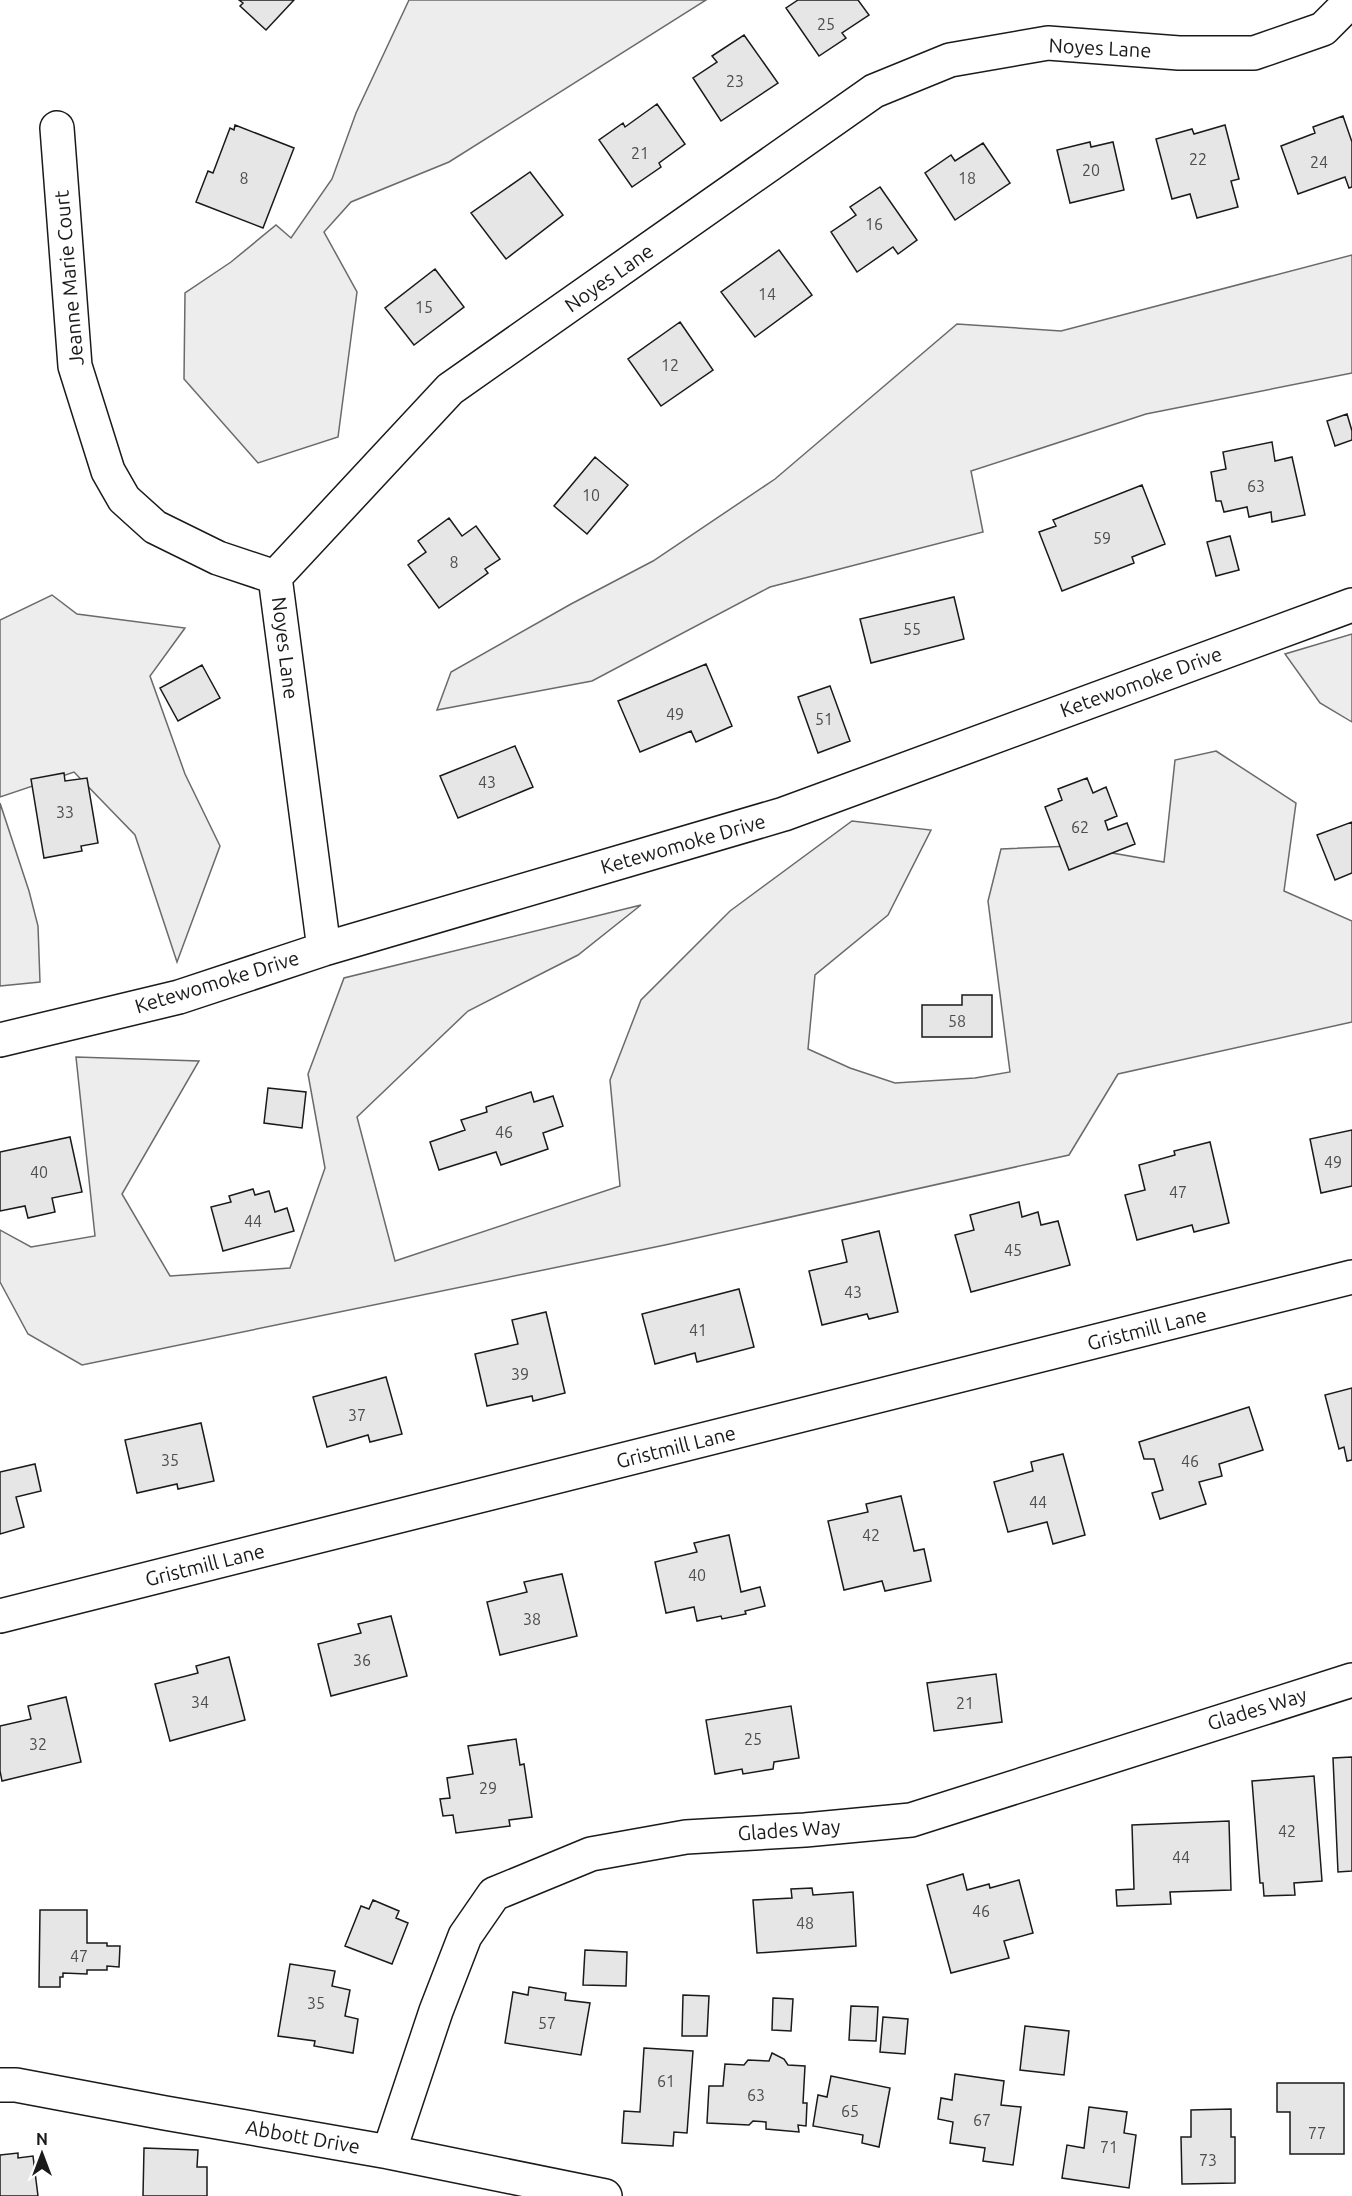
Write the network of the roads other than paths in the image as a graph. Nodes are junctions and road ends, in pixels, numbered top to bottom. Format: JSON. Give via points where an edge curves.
{"nodes":[{"id":1,"x":1352,"y":0,"type":"edge"},
{"id":2,"x":57,"y":128,"type":"dead end"},
{"id":3,"x":275,"y":577,"type":"junction"},
{"id":4,"x":1352,"y":605,"type":"edge"},
{"id":5,"x":324,"y":949,"type":"junction"},
{"id":6,"x":0,"y":1040,"type":"edge"},
{"id":7,"x":1352,"y":1277,"type":"edge"},
{"id":8,"x":0,"y":1616,"type":"edge"},
{"id":9,"x":1352,"y":1680,"type":"edge"},
{"id":10,"x":0,"y":2085,"type":"edge"},
{"id":11,"x":389,"y":2152,"type":"junction"},
{"id":12,"x":605,"y":2196,"type":"edge"}],
"edges":[{"from":1,"to":3,"type":"street","name":"Noyes Lane","via":[[1323,29],[1254,53],[1179,53],[1048,43],[950,60],[874,91],[450,389]]},
{"from":2,"to":3,"type":"street","name":"Jeanne Marie Court","via":[[75,366],[108,471],[124,499],[155,527],[218,558]]},
{"from":3,"to":5,"type":"street","name":"Noyes Lane"},
{"from":4,"to":5,"type":"street","name":"Ketewomoke Drive","via":[[784,814]]},
{"from":5,"to":6,"type":"street","name":"Ketewomoke Drive","via":[[179,997]]},
{"from":7,"to":8,"type":"street","name":"Gristmill Lane"},
{"from":9,"to":11,"type":"street","name":"Glades Way","via":[[911,1820],[686,1837],[591,1854],[494,1894],[465,1936]]},
{"from":10,"to":11,"type":"street","name":"Abbott Drive"},
{"from":11,"to":12,"type":"street","name":"Abbott Drive"}]}
